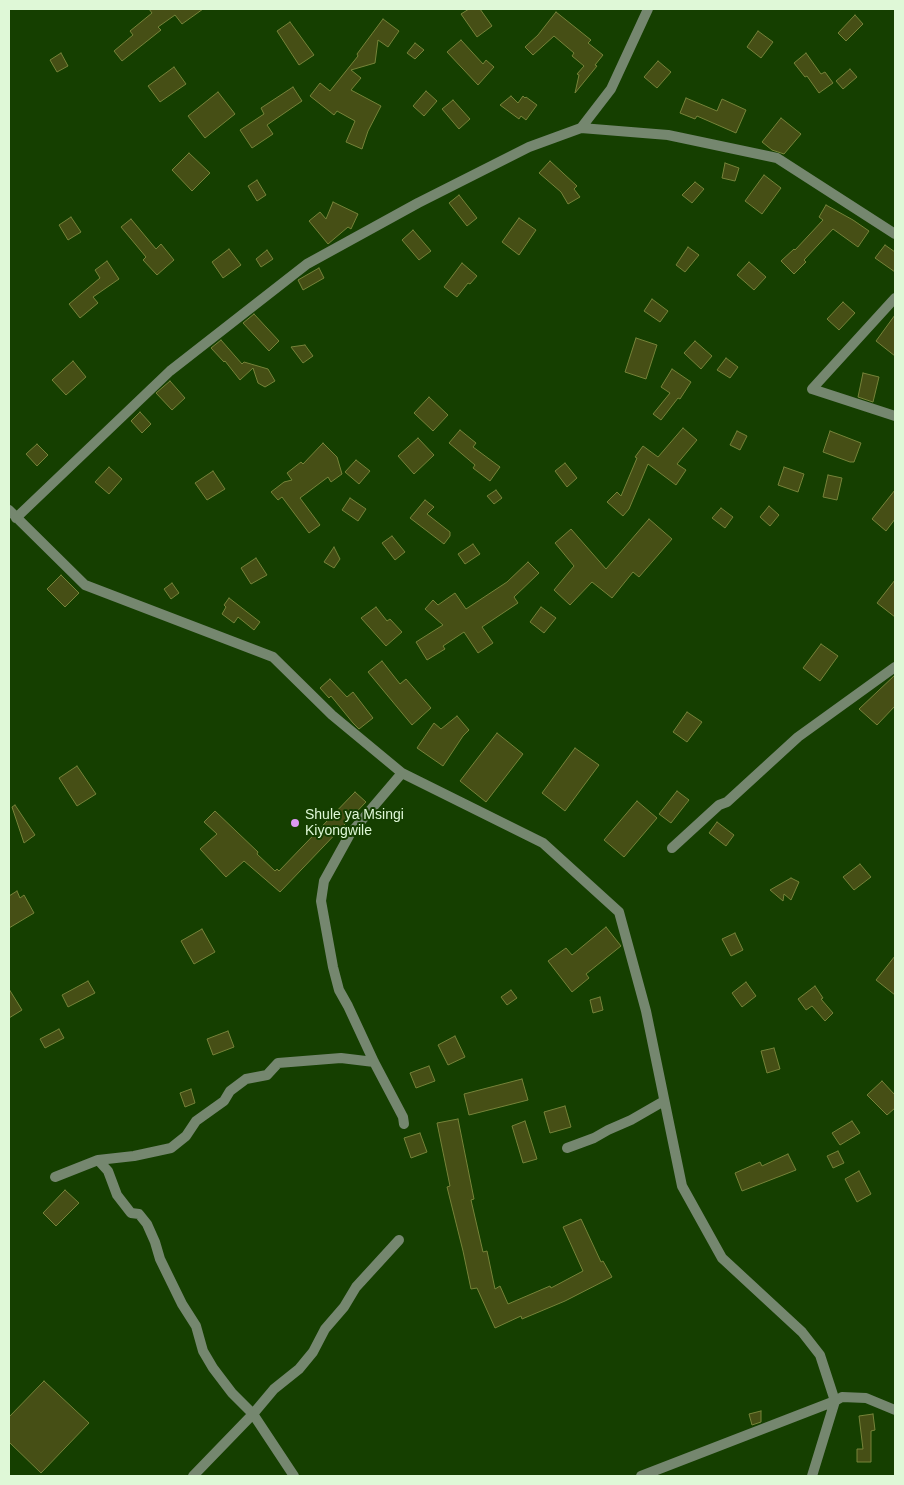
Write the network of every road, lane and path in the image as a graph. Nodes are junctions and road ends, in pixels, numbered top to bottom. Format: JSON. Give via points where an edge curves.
{"nodes":[{"id":1,"x":648,"y":9,"type":"edge"},
{"id":2,"x":581,"y":128,"type":"junction"},
{"id":3,"x":895,"y":234,"type":"edge"},
{"id":4,"x":895,"y":298,"type":"edge"},
{"id":5,"x":895,"y":416,"type":"edge"},
{"id":6,"x":13,"y":514,"type":"edge"},
{"id":7,"x":895,"y":667,"type":"edge"},
{"id":8,"x":402,"y":772,"type":"junction"},
{"id":9,"x":672,"y":848,"type":"dead end"},
{"id":10,"x":374,"y":1062,"type":"junction"},
{"id":11,"x":664,"y":1101,"type":"junction"},
{"id":12,"x":404,"y":1124,"type":"dead end"},
{"id":13,"x":567,"y":1148,"type":"dead end"},
{"id":14,"x":98,"y":1160,"type":"junction"},
{"id":15,"x":55,"y":1177,"type":"dead end"},
{"id":16,"x":399,"y":1240,"type":"dead end"},
{"id":17,"x":835,"y":1401,"type":"junction"},
{"id":18,"x":895,"y":1410,"type":"edge"},
{"id":19,"x":253,"y":1414,"type":"junction"},
{"id":20,"x":194,"y":1476,"type":"edge"},
{"id":21,"x":294,"y":1476,"type":"edge"},
{"id":22,"x":641,"y":1476,"type":"edge"},
{"id":23,"x":812,"y":1476,"type":"edge"}],
"edges":[{"from":1,"to":2,"type":"street","via":[[611,89]]},
{"from":2,"to":3,"type":"street","via":[[668,135],[777,158]]},
{"from":2,"to":6,"type":"street","via":[[529,146],[308,264],[170,371]]},
{"from":4,"to":5,"type":"street","via":[[812,389]]},
{"from":6,"to":8,"type":"street","via":[[85,585],[273,657],[332,715]]},
{"from":7,"to":9,"type":"street","via":[[798,737],[728,802],[720,805]]},
{"from":8,"to":10,"type":"street","via":[[350,834],[324,881],[321,901],[339,990]]},
{"from":8,"to":11,"type":"street","via":[[543,844],[619,912],[646,1011]]},
{"from":10,"to":12,"type":"street"},
{"from":10,"to":14,"type":"street","via":[[341,1058],[278,1062],[267,1075],[246,1079],[230,1091],[224,1101],[196,1121],[186,1136],[171,1148]]},
{"from":11,"to":13,"type":"street","via":[[594,1138]]},
{"from":11,"to":17,"type":"street","via":[[682,1186],[722,1258],[802,1332],[820,1355]]},
{"from":14,"to":15,"type":"street"},
{"from":14,"to":19,"type":"street","via":[[108,1171],[117,1196],[131,1213],[139,1214],[147,1224],[160,1259],[196,1326],[203,1351],[232,1392]]},
{"from":16,"to":19,"type":"street","via":[[356,1287],[299,1369],[274,1389]]},
{"from":17,"to":18,"type":"street","via":[[842,1397],[866,1398]]},
{"from":17,"to":22,"type":"street"},
{"from":17,"to":23,"type":"street"},
{"from":19,"to":20,"type":"street"},
{"from":19,"to":21,"type":"street"}]}
